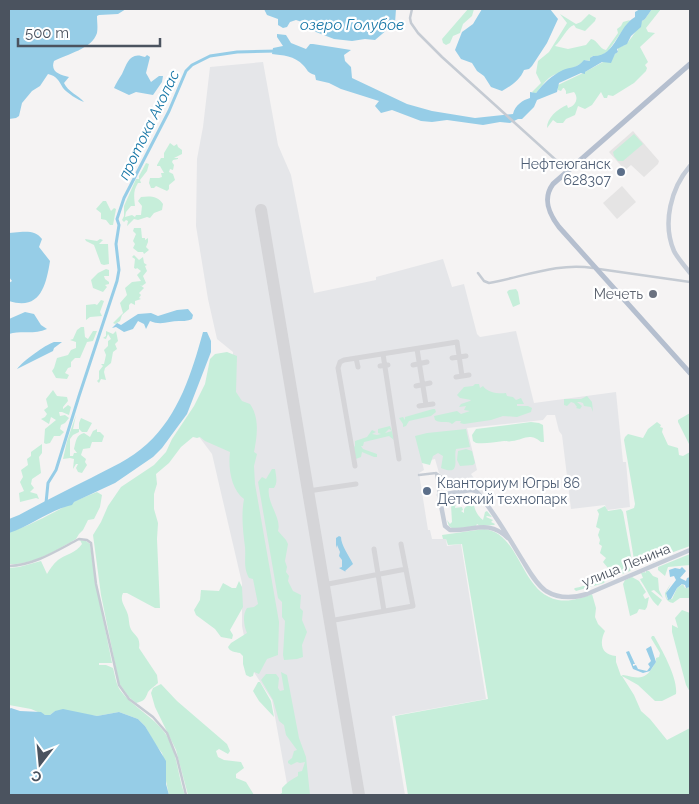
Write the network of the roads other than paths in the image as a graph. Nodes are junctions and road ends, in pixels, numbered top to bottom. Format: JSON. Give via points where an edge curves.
{"nodes":[{"id":1,"x":412,"y":9,"type":"edge"},
{"id":2,"x":690,"y":64,"type":"edge"},
{"id":3,"x":690,"y":166,"type":"edge"},
{"id":4,"x":568,"y":170,"type":"junction"},
{"id":5,"x":596,"y":268,"type":"junction"},
{"id":6,"x":478,"y":273,"type":"dead end"},
{"id":7,"x":690,"y":273,"type":"edge"},
{"id":8,"x":690,"y":282,"type":"edge"},
{"id":9,"x":690,"y":373,"type":"edge"},
{"id":10,"x":436,"y":473,"type":"junction"},
{"id":11,"x":419,"y":476,"type":"dead end"},
{"id":12,"x":447,"y":481,"type":"junction"},
{"id":13,"x":438,"y":484,"type":"junction"},
{"id":14,"x":463,"y":491,"type":"junction"},
{"id":15,"x":439,"y":495,"type":"junction"},
{"id":16,"x":498,"y":526,"type":"junction"},
{"id":17,"x":690,"y":550,"type":"edge"},
{"id":18,"x":9,"y":566,"type":"edge"},
{"id":19,"x":186,"y":795,"type":"edge"}],
"edges":[{"from":1,"to":4,"type":"street","via":[[410,18],[414,29]]},
{"from":2,"to":4,"type":"main road"},
{"from":3,"to":7,"type":"street","via":[[675,190],[670,218],[674,250]]},
{"from":4,"to":5,"type":"main road","via":[[550,189],[547,198],[549,210],[554,221]]},
{"from":5,"to":6,"type":"street","via":[[560,268],[489,283]]},
{"from":5,"to":8,"type":"street"},
{"from":5,"to":9,"type":"main road"},
{"from":10,"to":11,"type":"street"},
{"from":10,"to":12,"type":"street"},
{"from":10,"to":13,"type":"street"},
{"from":12,"to":13,"type":"street","via":[[442,480]]},
{"from":12,"to":14,"type":"street"},
{"from":13,"to":15,"type":"street"},
{"from":14,"to":15,"type":"street"},
{"from":14,"to":16,"type":"street","name":"улица Ленина","via":[[476,491]]},
{"from":15,"to":16,"type":"street","via":[[445,526],[450,530]]},
{"from":16,"to":17,"type":"street","name":"улица Ленина","via":[[540,586],[565,597],[587,594]]},
{"from":18,"to":19,"type":"street","via":[[29,563],[80,539],[91,544],[96,584],[119,685],[167,733]]}]}
